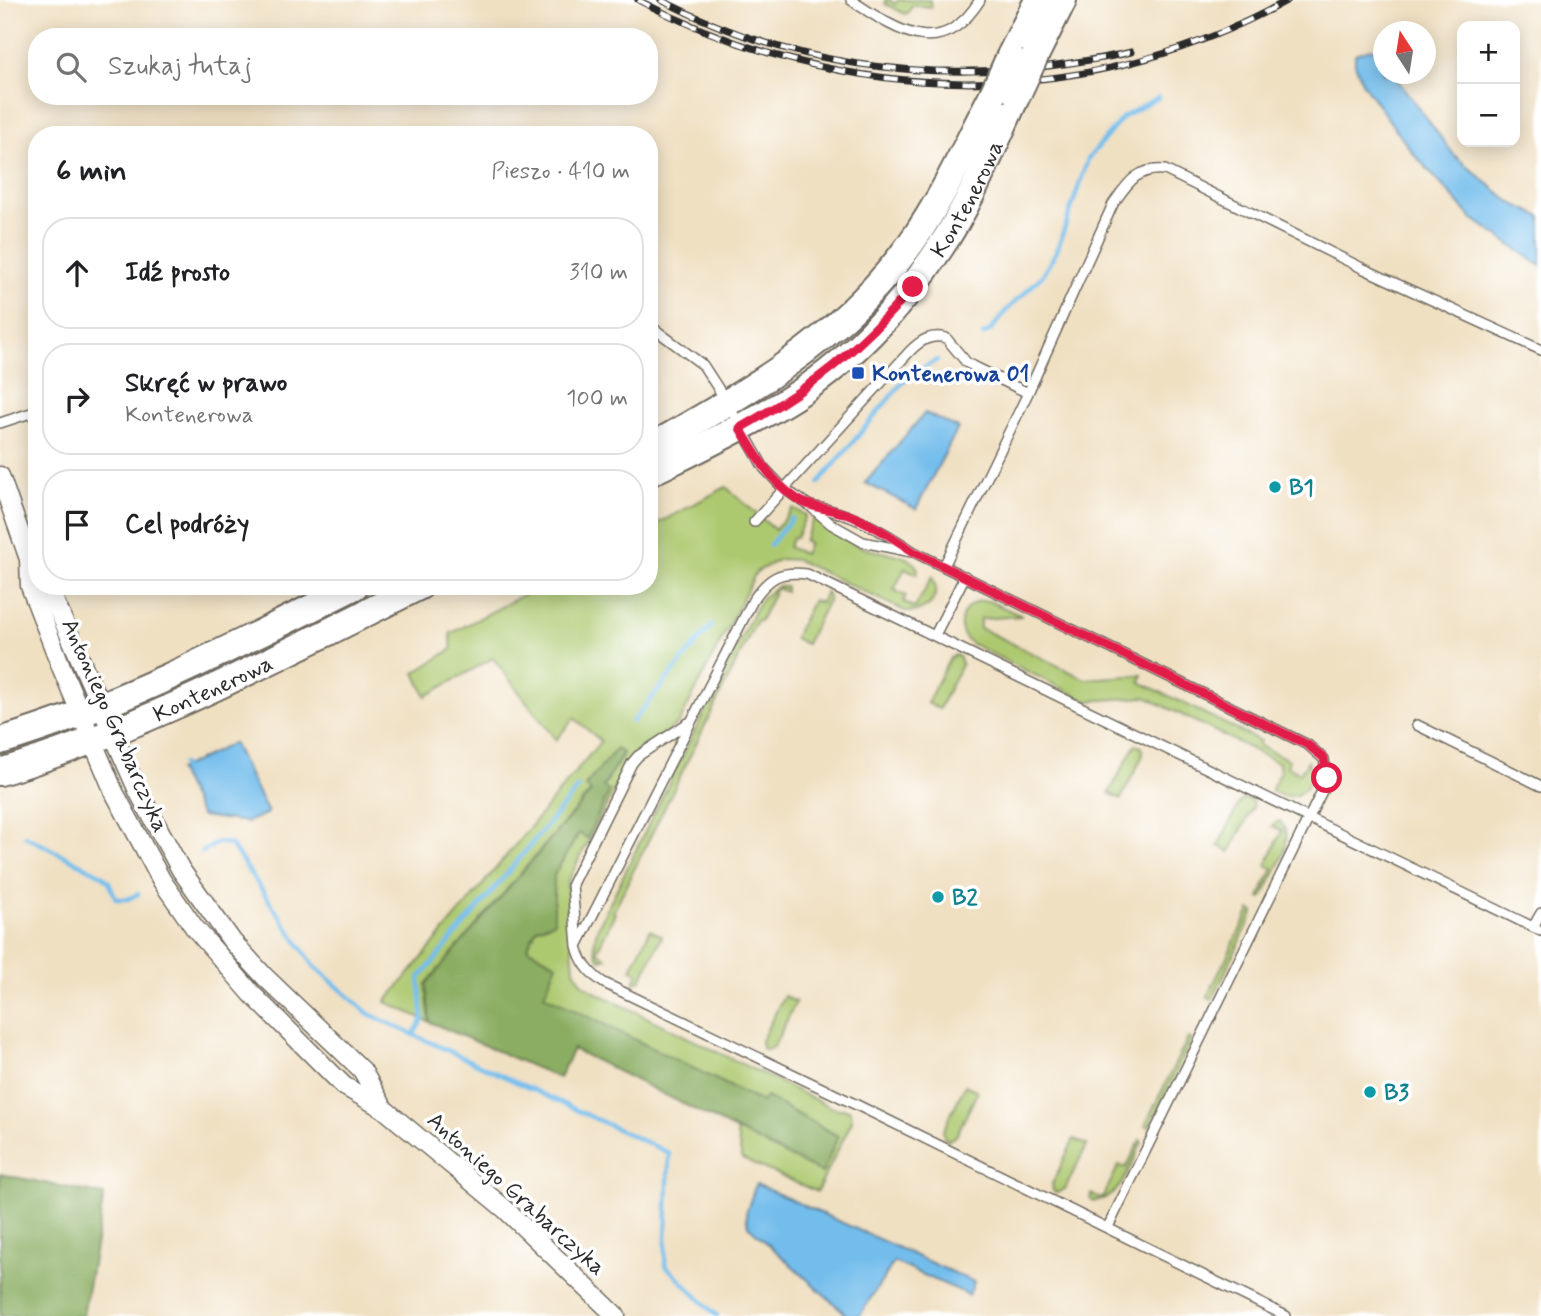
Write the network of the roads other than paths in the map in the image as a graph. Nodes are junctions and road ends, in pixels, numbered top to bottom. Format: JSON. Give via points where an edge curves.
{"nodes":[{"id":1,"x":851,"y":0,"type":"edge"},
{"id":2,"x":980,"y":0,"type":"edge"},
{"id":3,"x":1038,"y":0,"type":"edge"},
{"id":4,"x":1063,"y":0,"type":"edge"},
{"id":5,"x":1023,"y":56,"type":"junction"},
{"id":6,"x":1004,"y":95,"type":"junction"},
{"id":7,"x":658,"y":332,"type":"edge"},
{"id":8,"x":1541,"y":350,"type":"edge"},
{"id":9,"x":1028,"y":393,"type":"junction"},
{"id":10,"x":727,"y":403,"type":"junction"},
{"id":11,"x":28,"y":414,"type":"edge"},
{"id":12,"x":0,"y":423,"type":"edge"},
{"id":13,"x":740,"y":428,"type":"junction"},
{"id":14,"x":658,"y":442,"type":"edge"},
{"id":15,"x":658,"y":469,"type":"edge"},
{"id":16,"x":0,"y":476,"type":"edge"},
{"id":17,"x":783,"y":488,"type":"junction"},
{"id":18,"x":810,"y":506,"type":"junction"},
{"id":19,"x":754,"y":522,"type":"dead end"},
{"id":20,"x":28,"y":551,"type":"edge"},
{"id":21,"x":914,"y":552,"type":"junction"},
{"id":22,"x":944,"y":566,"type":"junction"},
{"id":23,"x":965,"y":576,"type":"junction"},
{"id":24,"x":34,"y":595,"type":"edge"},
{"id":25,"x":51,"y":595,"type":"edge"},
{"id":26,"x":337,"y":595,"type":"edge"},
{"id":27,"x":402,"y":595,"type":"edge"},
{"id":28,"x":935,"y":635,"type":"junction"},
{"id":29,"x":91,"y":710,"type":"junction"},
{"id":30,"x":689,"y":723,"type":"junction"},
{"id":31,"x":1417,"y":724,"type":"dead end"},
{"id":32,"x":103,"y":738,"type":"junction"},
{"id":33,"x":0,"y":741,"type":"edge"},
{"id":34,"x":0,"y":772,"type":"edge"},
{"id":35,"x":1541,"y":786,"type":"edge"},
{"id":36,"x":1309,"y":818,"type":"junction"},
{"id":37,"x":1541,"y":913,"type":"edge"},
{"id":38,"x":1537,"y":929,"type":"edge"},
{"id":39,"x":577,"y":946,"type":"junction"},
{"id":40,"x":1108,"y":1227,"type":"junction"},
{"id":41,"x":616,"y":1316,"type":"edge"},
{"id":42,"x":1286,"y":1316,"type":"edge"}],
"edges":[{"from":1,"to":2,"type":"lane","via":[[898,30],[939,35],[967,20]]},
{"from":3,"to":5,"type":"main road","name":"Kontenerowa"},
{"from":4,"to":5,"type":"main road","name":"Kontenerowa"},
{"from":5,"to":6,"type":"main road","name":"Kontenerowa","bridge":true},
{"from":6,"to":10,"type":"main road","name":"Kontenerowa","via":[[901,257],[867,297],[799,357]]},
{"from":6,"to":13,"type":"main road","name":"Kontenerowa","via":[[961,212],[913,287],[859,346],[819,379]]},
{"from":7,"to":10,"type":"lane","via":[[703,365]]},
{"from":8,"to":9,"type":"lane","via":[[1165,170],[1153,169],[1128,183],[1114,204]]},
{"from":9,"to":17,"type":"lane","via":[[971,366],[946,338],[928,338],[910,351]]},
{"from":9,"to":22,"type":"lane"},
{"from":10,"to":13,"type":"lane"},
{"from":10,"to":14,"type":"main road","name":"Kontenerowa"},
{"from":11,"to":12,"type":"lane"},
{"from":13,"to":15,"type":"main road","name":"Kontenerowa"},
{"from":13,"to":17,"type":"lane","via":[[764,468]]},
{"from":16,"to":20,"type":"street","name":"Antoniego Grabarczyka"},
{"from":17,"to":18,"type":"lane"},
{"from":17,"to":19,"type":"lane"},
{"from":18,"to":21,"type":"lane","via":[[849,515]]},
{"from":18,"to":21,"type":"lane","via":[[863,542]]},
{"from":21,"to":22,"type":"lane"},
{"from":22,"to":23,"type":"lane"},
{"from":23,"to":28,"type":"lane"},
{"from":23,"to":36,"type":"lane","via":[[1315,749],[1324,758],[1327,778]]},
{"from":24,"to":29,"type":"street","name":"Antoniego Grabarczyka"},
{"from":25,"to":29,"type":"street","name":"Antoniego Grabarczyka"},
{"from":26,"to":29,"type":"main road","name":"Kontenerowa"},
{"from":27,"to":32,"type":"main road","name":"Kontenerowa"},
{"from":28,"to":30,"type":"lane","via":[[807,574],[778,576],[760,590],[746,612]]},
{"from":28,"to":36,"type":"lane"},
{"from":29,"to":32,"type":"street","name":"Antoniego Grabarczyka"},
{"from":29,"to":33,"type":"main road","name":"Kontenerowa"},
{"from":30,"to":39,"type":"lane"},
{"from":30,"to":39,"type":"lane","via":[[632,763],[572,884]]},
{"from":31,"to":35,"type":"lane"},
{"from":32,"to":34,"type":"main road","name":"Kontenerowa"},
{"from":32,"to":41,"type":"street","name":"Antoniego Grabarczyka","via":[[203,903],[232,941],[362,1070],[384,1109],[505,1209]]},
{"from":36,"to":38,"type":"lane"},
{"from":36,"to":40,"type":"lane"},
{"from":37,"to":38,"type":"lane"},
{"from":39,"to":40,"type":"lane","via":[[584,965],[604,983]]},
{"from":40,"to":42,"type":"lane"}]}
